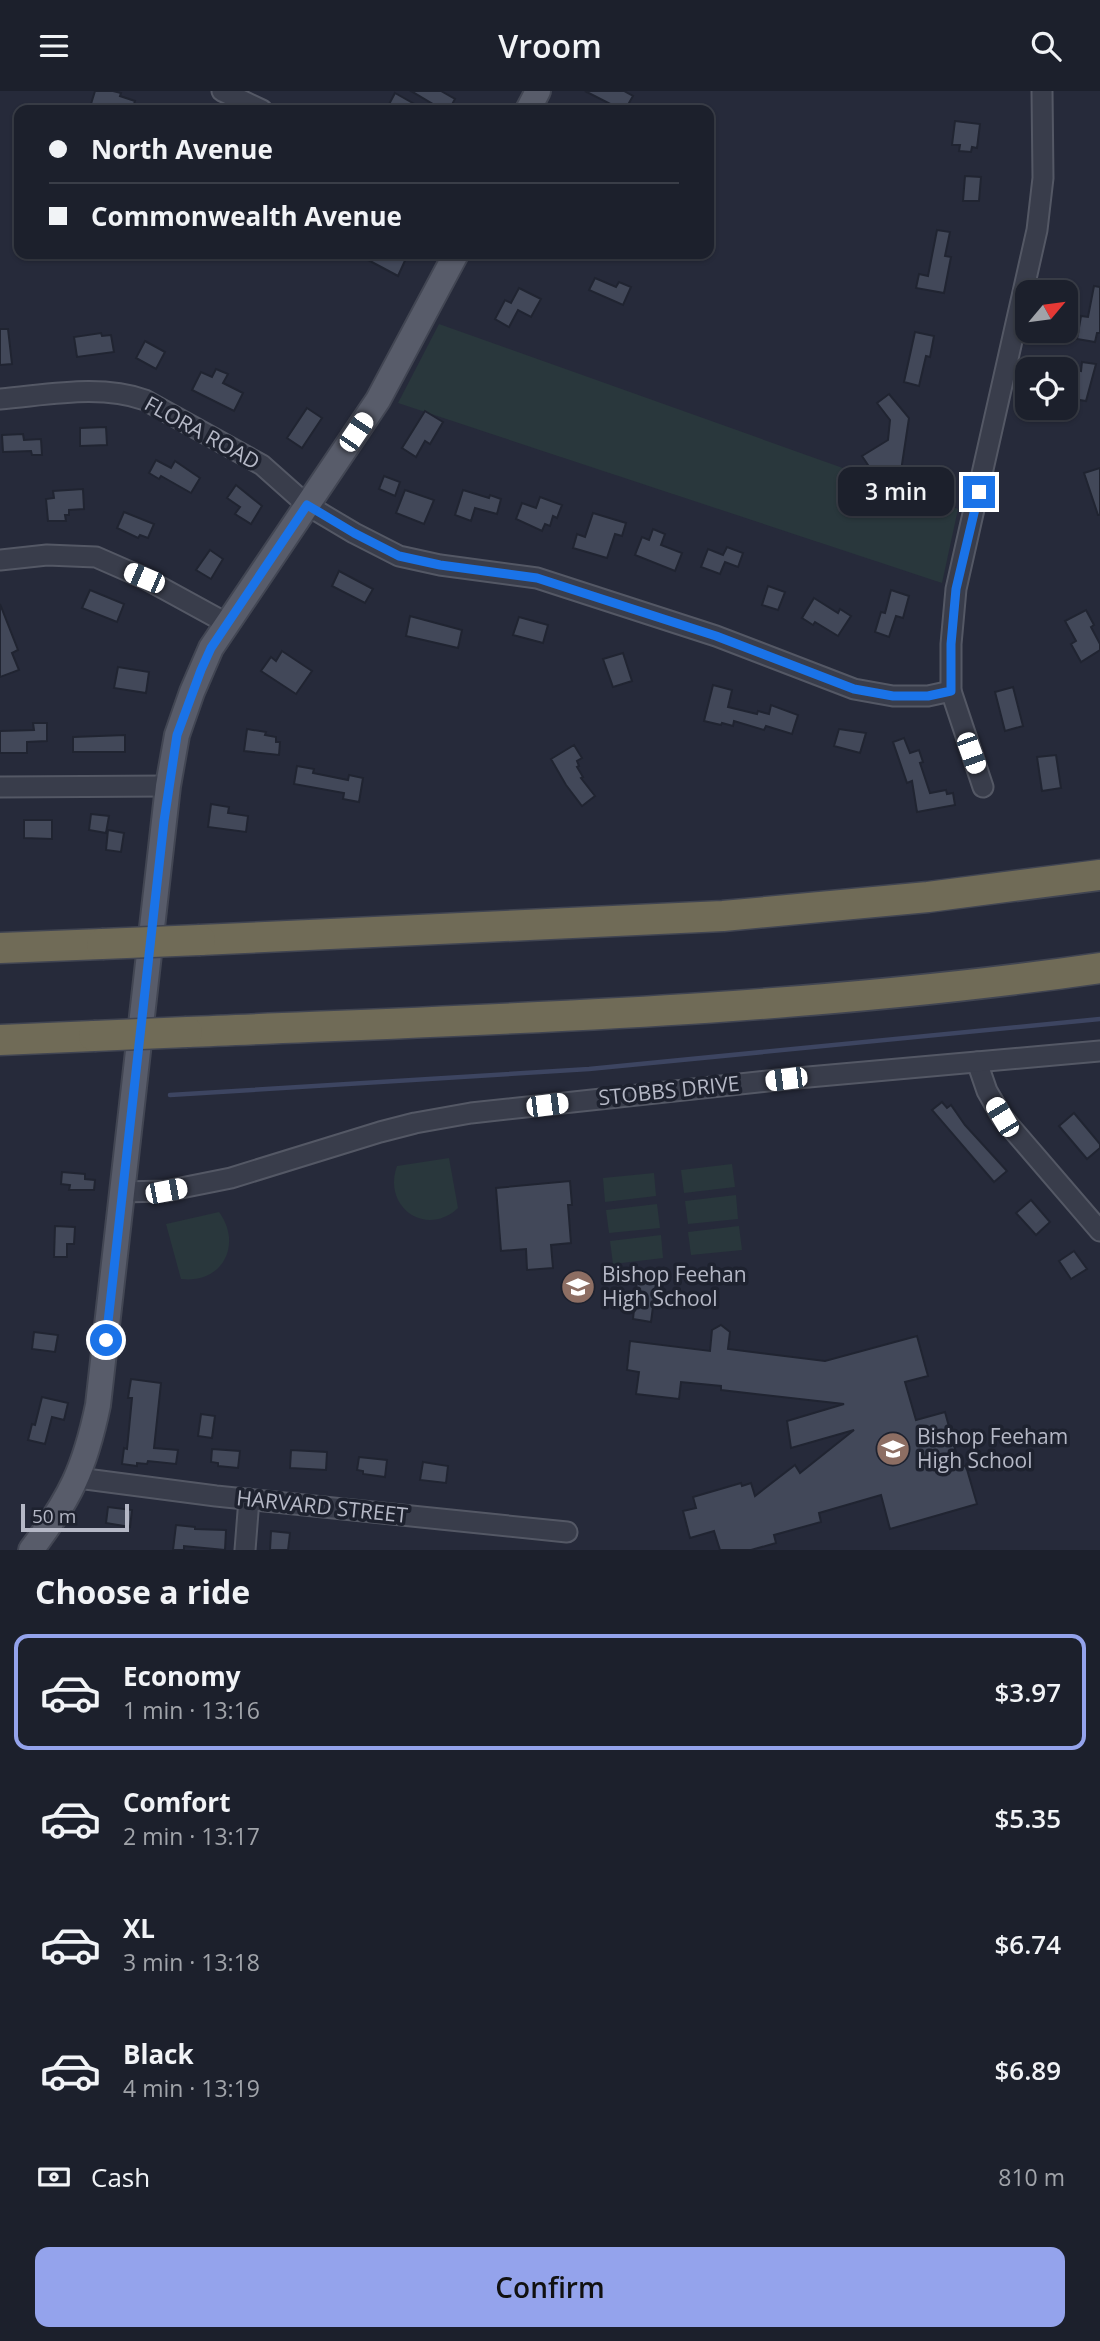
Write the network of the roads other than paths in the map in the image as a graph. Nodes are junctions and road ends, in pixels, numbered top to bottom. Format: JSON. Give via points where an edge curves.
{"nodes":[{"id":1,"x":222,"y":91,"type":"edge"},
{"id":2,"x":1042,"y":91,"type":"edge"},
{"id":3,"x":251,"y":105,"type":"edge"},
{"id":4,"x":453,"y":259,"type":"edge"},
{"id":5,"x":0,"y":399,"type":"edge"},
{"id":6,"x":307,"y":505,"type":"junction"},
{"id":7,"x":0,"y":560,"type":"edge"},
{"id":8,"x":228,"y":624,"type":"junction"},
{"id":9,"x":951,"y":691,"type":"junction"},
{"id":10,"x":168,"y":786,"type":"junction"},
{"id":11,"x":0,"y":787,"type":"edge"},
{"id":12,"x":984,"y":787,"type":"dead end"},
{"id":13,"x":1100,"y":875,"type":"edge"},
{"id":14,"x":0,"y":948,"type":"edge"},
{"id":15,"x":1100,"y":968,"type":"edge"},
{"id":16,"x":0,"y":1040,"type":"edge"},
{"id":17,"x":1100,"y":1051,"type":"edge"},
{"id":18,"x":977,"y":1062,"type":"junction"},
{"id":19,"x":121,"y":1192,"type":"junction"},
{"id":20,"x":1100,"y":1231,"type":"edge"},
{"id":21,"x":78,"y":1478,"type":"junction"},
{"id":22,"x":249,"y":1499,"type":"junction"},
{"id":23,"x":567,"y":1532,"type":"dead end"},
{"id":24,"x":32,"y":1550,"type":"edge"},
{"id":25,"x":245,"y":1550,"type":"edge"}],
"edges":[{"from":1,"to":3,"type":"street"},
{"from":2,"to":9,"type":"street","via":[[1037,230],[956,589]]},
{"from":4,"to":6,"type":"main road","via":[[378,400]]},
{"from":5,"to":6,"type":"street","name":"FLORA ROAD","via":[[125,393],[262,465]]},
{"from":6,"to":8,"type":"main road"},
{"from":6,"to":9,"type":"street","name":"FLORA ROAD","via":[[399,556],[537,578],[716,636],[854,689],[893,696]]},
{"from":7,"to":8,"type":"street","via":[[47,555],[96,557]]},
{"from":8,"to":10,"type":"main road","via":[[211,648],[185,709]]},
{"from":9,"to":12,"type":"street"},
{"from":10,"to":11,"type":"street"},
{"from":10,"to":19,"type":"main road"},
{"from":13,"to":14,"type":"highway","bridge":true,"via":[[736,915]]},
{"from":15,"to":16,"type":"highway","bridge":true,"via":[[783,1004]]},
{"from":17,"to":18,"type":"street","name":"STOBBS DRIVE"},
{"from":18,"to":19,"type":"street","name":"STOBBS DRIVE","via":[[471,1113],[380,1132],[231,1178],[166,1191]]},
{"from":18,"to":20,"type":"street","via":[[1002,1117]]},
{"from":19,"to":21,"type":"main road","via":[[98,1405]]},
{"from":21,"to":22,"type":"street","name":"HARVARD STREET"},
{"from":21,"to":24,"type":"main road"},
{"from":22,"to":23,"type":"street","name":"HARVARD STREET"},
{"from":22,"to":25,"type":"street"}]}
